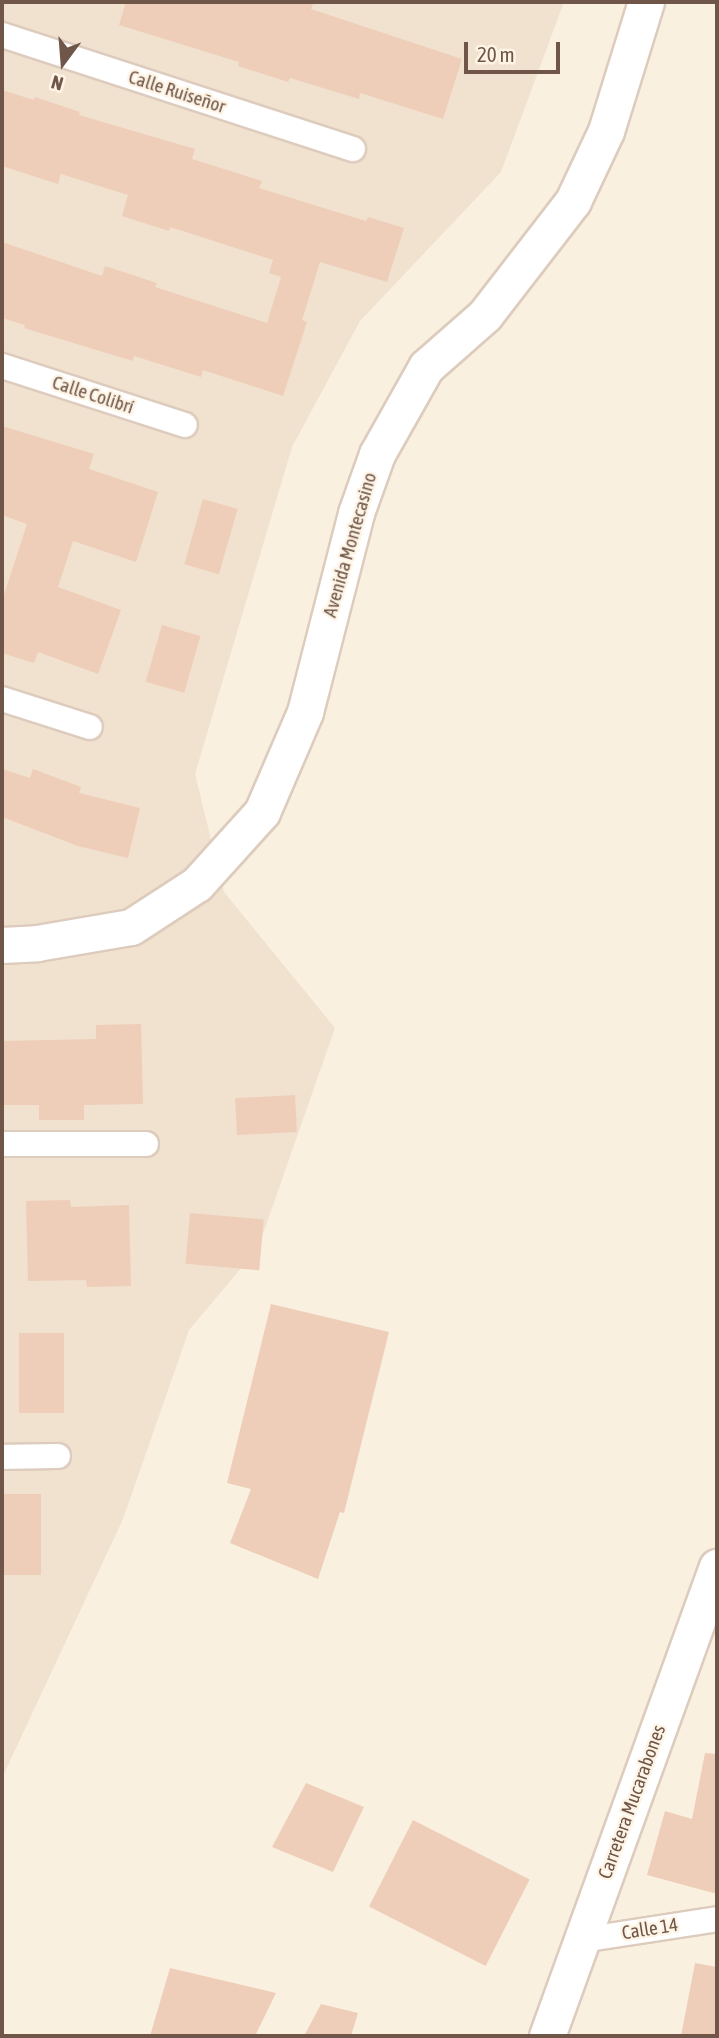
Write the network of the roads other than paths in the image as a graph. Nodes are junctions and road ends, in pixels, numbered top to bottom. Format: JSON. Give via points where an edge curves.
{"nodes":[{"id":1,"x":646,"y":2,"type":"edge"},
{"id":2,"x":2,"y":35,"type":"edge"},
{"id":3,"x":353,"y":149,"type":"dead end"},
{"id":4,"x":2,"y":366,"type":"edge"},
{"id":5,"x":185,"y":425,"type":"dead end"},
{"id":6,"x":2,"y":699,"type":"edge"},
{"id":7,"x":90,"y":727,"type":"dead end"},
{"id":8,"x":2,"y":945,"type":"edge"},
{"id":9,"x":2,"y":1144,"type":"edge"},
{"id":10,"x":146,"y":1144,"type":"dead end"},
{"id":11,"x":2,"y":1457,"type":"edge"},
{"id":12,"x":58,"y":1457,"type":"dead end"},
{"id":13,"x":717,"y":1567,"type":"edge"},
{"id":14,"x":717,"y":1919,"type":"edge"},
{"id":15,"x":582,"y":1940,"type":"junction"},
{"id":16,"x":547,"y":2036,"type":"edge"}],
"edges":[{"from":1,"to":8,"type":"street","name":"Avenida Montecasino","via":[[606,131],[573,201],[485,315],[426,367],[377,454],[356,513],[305,712],[262,812],[197,884],[131,927]]},
{"from":2,"to":3,"type":"street","name":"Calle Ruiseñor"},
{"from":4,"to":5,"type":"street","name":"Calle Colibrí"},
{"from":6,"to":7,"type":"street"},
{"from":9,"to":10,"type":"street"},
{"from":11,"to":12,"type":"street"},
{"from":13,"to":15,"type":"street","name":"Carretera Mucarabones"},
{"from":14,"to":15,"type":"street","name":"Calle 14"},
{"from":15,"to":16,"type":"street","name":"Carretera Mucarabones"}]}
